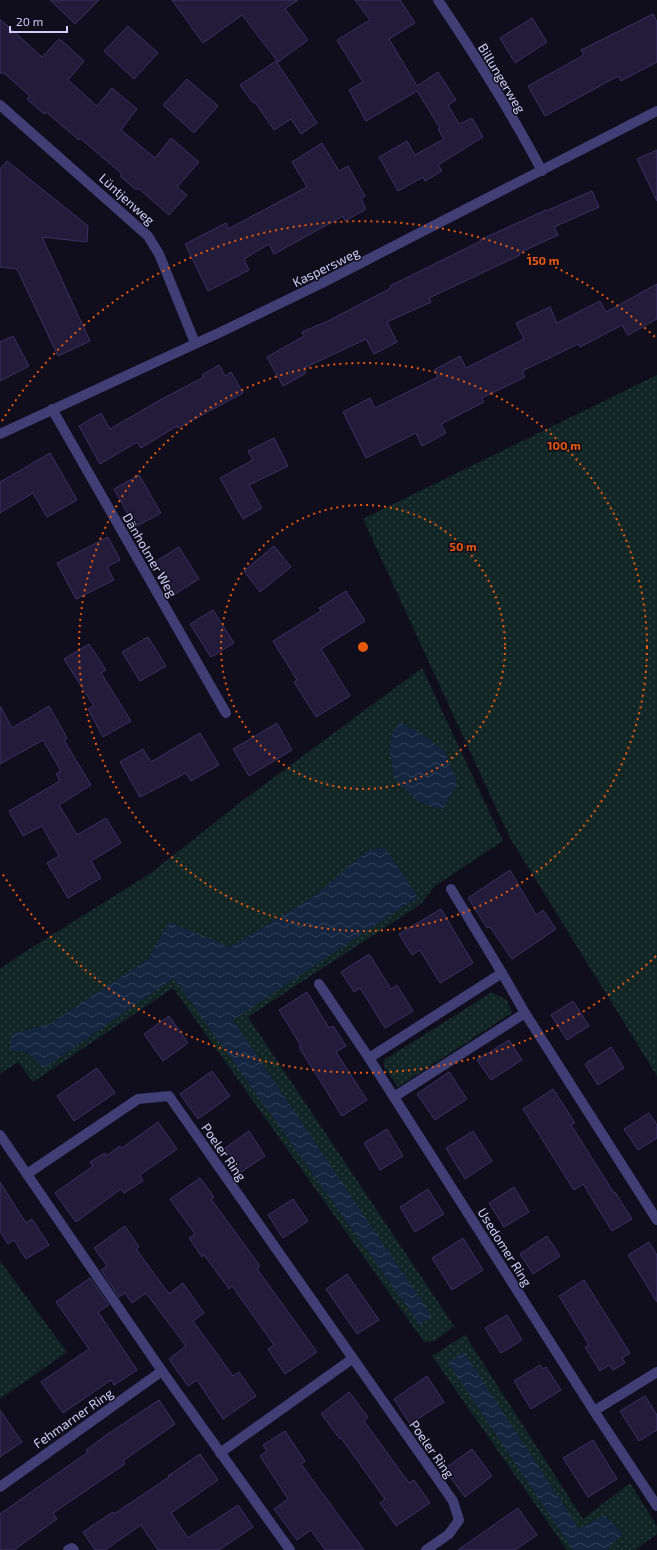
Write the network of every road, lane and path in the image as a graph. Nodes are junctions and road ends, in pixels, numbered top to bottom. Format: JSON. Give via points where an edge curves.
{"nodes":[{"id":1,"x":438,"y":0,"type":"edge"},
{"id":2,"x":0,"y":105,"type":"edge"},
{"id":3,"x":657,"y":111,"type":"edge"},
{"id":4,"x":542,"y":171,"type":"junction"},
{"id":5,"x":195,"y":344,"type":"junction"},
{"id":6,"x":52,"y":410,"type":"junction"},
{"id":7,"x":0,"y":434,"type":"edge"},
{"id":8,"x":226,"y":713,"type":"dead end"},
{"id":9,"x":451,"y":889,"type":"dead end"},
{"id":10,"x":502,"y":973,"type":"junction"},
{"id":11,"x":319,"y":984,"type":"dead end"},
{"id":12,"x":525,"y":1013,"type":"junction"},
{"id":13,"x":369,"y":1058,"type":"junction"},
{"id":14,"x":394,"y":1096,"type":"junction"},
{"id":15,"x":0,"y":1135,"type":"edge"},
{"id":16,"x":27,"y":1174,"type":"junction"},
{"id":17,"x":657,"y":1220,"type":"edge"},
{"id":18,"x":352,"y":1359,"type":"junction"},
{"id":19,"x":162,"y":1371,"type":"junction"},
{"id":20,"x":657,"y":1372,"type":"edge"},
{"id":21,"x":594,"y":1411,"type":"junction"},
{"id":22,"x":220,"y":1453,"type":"junction"},
{"id":23,"x":0,"y":1487,"type":"edge"},
{"id":24,"x":657,"y":1506,"type":"edge"},
{"id":25,"x":68,"y":1550,"type":"edge"},
{"id":26,"x":74,"y":1550,"type":"edge"},
{"id":27,"x":290,"y":1550,"type":"edge"},
{"id":28,"x":426,"y":1550,"type":"edge"}],
"edges":[{"from":1,"to":4,"type":"street","name":"Billungerweg","via":[[465,40]]},
{"from":2,"to":5,"type":"street","name":"Lüntjenweg","via":[[148,236],[159,254]]},
{"from":3,"to":4,"type":"street","name":"Kaspersweg"},
{"from":4,"to":5,"type":"street","name":"Kaspersweg","via":[[334,277]]},
{"from":5,"to":6,"type":"street","name":"Kaspersweg"},
{"from":6,"to":7,"type":"street","name":"Kaspersweg"},
{"from":6,"to":8,"type":"street","name":"Dänholmer Weg"},
{"from":9,"to":10,"type":"street"},
{"from":10,"to":12,"type":"street"},
{"from":10,"to":13,"type":"street"},
{"from":11,"to":13,"type":"street","name":"Usedomer Ring"},
{"from":12,"to":14,"type":"street"},
{"from":12,"to":17,"type":"street"},
{"from":13,"to":14,"type":"street","name":"Usedomer Ring"},
{"from":14,"to":21,"type":"street","name":"Usedomer Ring"},
{"from":15,"to":16,"type":"street"},
{"from":16,"to":18,"type":"street","name":"Poeler Ring","via":[[138,1099],[169,1096]]},
{"from":16,"to":19,"type":"street"},
{"from":18,"to":22,"type":"street"},
{"from":18,"to":28,"type":"street","name":"Poeler Ring","via":[[453,1501],[459,1520],[448,1534]]},
{"from":19,"to":22,"type":"street"},
{"from":19,"to":23,"type":"street","name":"Fehmarner Ring"},
{"from":20,"to":21,"type":"street"},
{"from":21,"to":24,"type":"street","name":"Usedomer Ring"},
{"from":22,"to":27,"type":"street"},
{"from":25,"to":26,"type":"street"}]}
